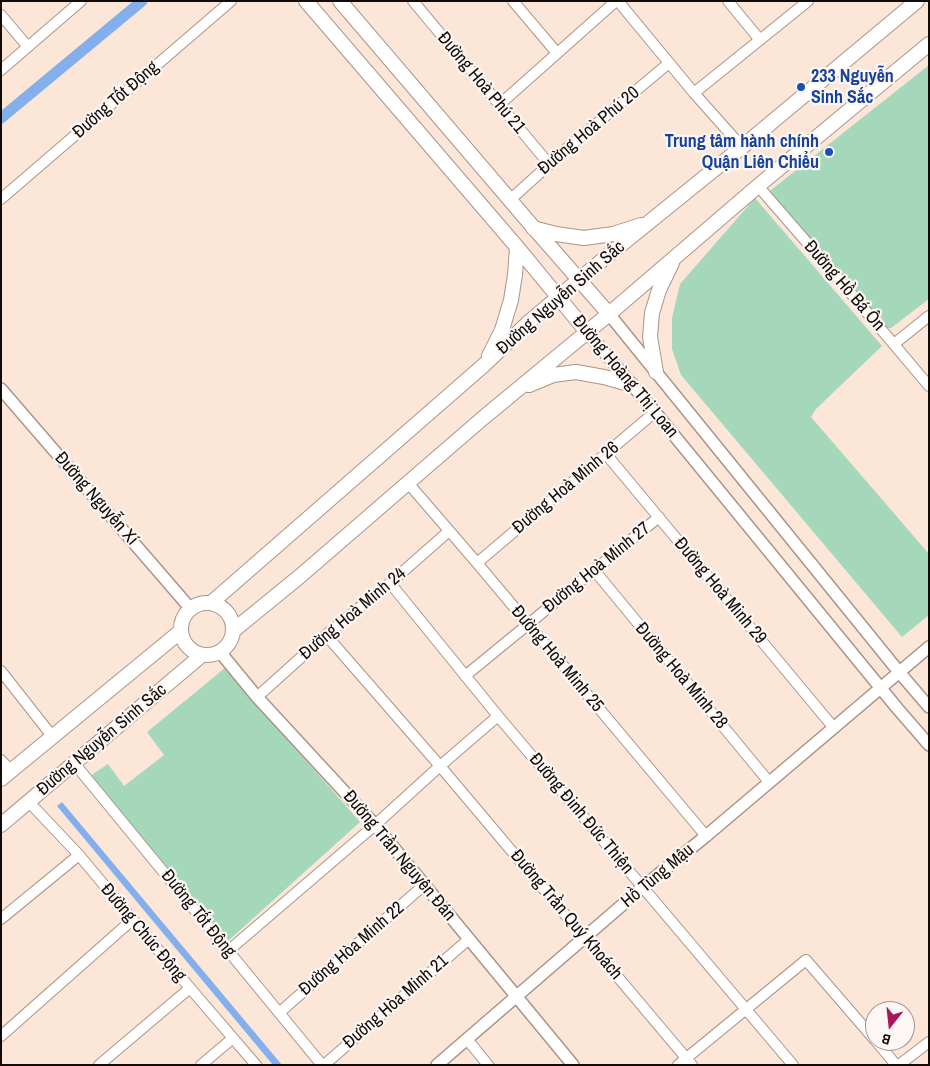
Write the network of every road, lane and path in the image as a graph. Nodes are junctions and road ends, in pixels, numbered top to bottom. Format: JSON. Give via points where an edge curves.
{"nodes":[{"id":1,"x":81,"y":1,"type":"edge"},
{"id":2,"x":231,"y":1,"type":"edge"},
{"id":3,"x":306,"y":1,"type":"edge"},
{"id":4,"x":340,"y":1,"type":"edge"},
{"id":5,"x":413,"y":1,"type":"edge"},
{"id":6,"x":513,"y":1,"type":"edge"},
{"id":7,"x":617,"y":1,"type":"edge"},
{"id":8,"x":728,"y":1,"type":"edge"},
{"id":9,"x":808,"y":1,"type":"edge"},
{"id":10,"x":917,"y":1,"type":"edge"},
{"id":11,"x":1,"y":15,"type":"edge"},
{"id":12,"x":760,"y":40,"type":"junction"},
{"id":13,"x":929,"y":44,"type":"edge"},
{"id":14,"x":28,"y":47,"type":"junction"},
{"id":15,"x":557,"y":53,"type":"junction"},
{"id":16,"x":670,"y":64,"type":"junction"},
{"id":17,"x":1,"y":70,"type":"edge"},
{"id":18,"x":694,"y":93,"type":"junction"},
{"id":19,"x":499,"y":105,"type":"junction"},
{"id":20,"x":742,"y":147,"type":"junction"},
{"id":21,"x":549,"y":164,"type":"junction"},
{"id":22,"x":758,"y":186,"type":"junction"},
{"id":23,"x":1,"y":199,"type":"edge"},
{"id":24,"x":510,"y":200,"type":"junction"},
{"id":25,"x":651,"y":221,"type":"junction"},
{"id":26,"x":533,"y":228,"type":"junction"},
{"id":27,"x":517,"y":247,"type":"junction"},
{"id":28,"x":674,"y":258,"type":"junction"},
{"id":29,"x":579,"y":280,"type":"junction"},
{"id":30,"x":558,"y":297,"type":"junction"},
{"id":31,"x":609,"y":314,"type":"junction"},
{"id":32,"x":929,"y":316,"type":"edge"},
{"id":33,"x":587,"y":332,"type":"junction"},
{"id":34,"x":894,"y":344,"type":"junction"},
{"id":35,"x":484,"y":365,"type":"junction"},
{"id":36,"x":656,"y":372,"type":"junction"},
{"id":37,"x":632,"y":386,"type":"junction"},
{"id":38,"x":929,"y":386,"type":"edge"},
{"id":39,"x":1,"y":389,"type":"edge"},
{"id":40,"x":517,"y":390,"type":"junction"},
{"id":41,"x":655,"y":412,"type":"junction"},
{"id":42,"x":606,"y":454,"type":"junction"},
{"id":43,"x":408,"y":483,"type":"junction"},
{"id":44,"x":659,"y":517,"type":"junction"},
{"id":45,"x":449,"y":531,"type":"junction"},
{"id":46,"x":478,"y":563,"type":"junction"},
{"id":47,"x":594,"y":570,"type":"junction"},
{"id":48,"x":390,"y":583,"type":"junction"},
{"id":49,"x":212,"y":602,"type":"junction"},
{"id":50,"x":190,"y":608,"type":"junction"},
{"id":51,"x":528,"y":624,"type":"junction"},
{"id":52,"x":234,"y":630,"type":"junction"},
{"id":53,"x":181,"y":631,"type":"junction"},
{"id":54,"x":326,"y":635,"type":"junction"},
{"id":55,"x":929,"y":647,"type":"edge"},
{"id":56,"x":220,"y":652,"type":"junction"},
{"id":57,"x":202,"y":655,"type":"junction"},
{"id":58,"x":1,"y":670,"type":"edge"},
{"id":59,"x":899,"y":672,"type":"junction"},
{"id":60,"x":465,"y":676,"type":"junction"},
{"id":61,"x":881,"y":688,"type":"junction"},
{"id":62,"x":257,"y":697,"type":"junction"},
{"id":63,"x":929,"y":707,"type":"edge"},
{"id":64,"x":498,"y":716,"type":"junction"},
{"id":65,"x":834,"y":728,"type":"junction"},
{"id":66,"x":52,"y":736,"type":"junction"},
{"id":67,"x":929,"y":745,"type":"edge"},
{"id":68,"x":1,"y":760,"type":"edge"},
{"id":69,"x":74,"y":764,"type":"junction"},
{"id":70,"x":440,"y":766,"type":"junction"},
{"id":71,"x":6,"y":775,"type":"edge"},
{"id":72,"x":769,"y":782,"type":"junction"},
{"id":73,"x":29,"y":802,"type":"junction"},
{"id":74,"x":1,"y":825,"type":"edge"},
{"id":75,"x":375,"y":825,"type":"junction"},
{"id":76,"x":706,"y":836,"type":"junction"},
{"id":77,"x":78,"y":856,"type":"junction"},
{"id":78,"x":424,"y":885,"type":"junction"},
{"id":79,"x":643,"y":888,"type":"junction"},
{"id":80,"x":1,"y":919,"type":"edge"},
{"id":81,"x":132,"y":920,"type":"junction"},
{"id":82,"x":585,"y":938,"type":"junction"},
{"id":83,"x":469,"y":939,"type":"junction"},
{"id":84,"x":228,"y":951,"type":"junction"},
{"id":85,"x":190,"y":988,"type":"junction"},
{"id":86,"x":516,"y":996,"type":"junction"},
{"id":87,"x":746,"y":1009,"type":"junction"},
{"id":88,"x":279,"y":1013,"type":"junction"},
{"id":89,"x":865,"y":1027,"type":"edge"},
{"id":90,"x":1,"y":1036,"type":"edge"},
{"id":91,"x":233,"y":1038,"type":"junction"},
{"id":92,"x":467,"y":1039,"type":"junction"},
{"id":93,"x":929,"y":1042,"type":"edge"},
{"id":94,"x":885,"y":1051,"type":"edge"},
{"id":95,"x":689,"y":1061,"type":"edge"},
{"id":96,"x":99,"y":1065,"type":"edge"},
{"id":97,"x":201,"y":1065,"type":"edge"},
{"id":98,"x":256,"y":1065,"type":"edge"},
{"id":99,"x":323,"y":1065,"type":"edge"},
{"id":100,"x":437,"y":1065,"type":"edge"},
{"id":101,"x":488,"y":1065,"type":"edge"},
{"id":102,"x":573,"y":1065,"type":"edge"},
{"id":103,"x":678,"y":1065,"type":"edge"},
{"id":104,"x":793,"y":1065,"type":"edge"},
{"id":105,"x":897,"y":1065,"type":"edge"}],
"edges":[{"from":1,"to":14,"type":"street"},
{"from":2,"to":23,"type":"street","name":"Đường Tốt Động"},
{"from":3,"to":27,"type":"main road","name":"Đường Hoàng Thị Loan"},
{"from":4,"to":24,"type":"main road","name":"Đường Hoàng Thị Loan"},
{"from":5,"to":19,"type":"street","name":"Đường Hoà Phú 21"},
{"from":6,"to":15,"type":"street"},
{"from":7,"to":15,"type":"street"},
{"from":7,"to":16,"type":"street"},
{"from":8,"to":12,"type":"street"},
{"from":9,"to":12,"type":"street"},
{"from":10,"to":20,"type":"main road","name":"Đường Nguyễn Sinh Sắc"},
{"from":11,"to":14,"type":"street"},
{"from":12,"to":18,"type":"street"},
{"from":13,"to":22,"type":"main road"},
{"from":14,"to":17,"type":"street"},
{"from":15,"to":19,"type":"street"},
{"from":16,"to":18,"type":"street"},
{"from":16,"to":21,"type":"street","name":"Đường Hoà Phú 20"},
{"from":18,"to":20,"type":"street"},
{"from":19,"to":21,"type":"street","name":"Đường Hoà Phú 21"},
{"from":20,"to":25,"type":"main road","name":"Đường Nguyễn Sinh Sắc"},
{"from":21,"to":24,"type":"street","name":"Đường Hoà Phú 20"},
{"from":22,"to":28,"type":"main road"},
{"from":22,"to":34,"type":"street","name":"Đường Hồ Bá Ôn"},
{"from":24,"to":26,"type":"main road","name":"Đường Hoàng Thị Loan"},
{"from":25,"to":26,"type":"main road","via":[[612,234],[584,238]]},
{"from":25,"to":29,"type":"main road","name":"Đường Nguyễn Sinh Sắc"},
{"from":26,"to":29,"type":"main road","name":"Đường Hoàng Thị Loan"},
{"from":27,"to":30,"type":"main road","name":"Đường Hoàng Thị Loan"},
{"from":27,"to":35,"type":"main road","via":[[511,300],[502,330]]},
{"from":28,"to":31,"type":"main road"},
{"from":28,"to":36,"type":"main road","via":[[652,313],[650,337]]},
{"from":29,"to":30,"type":"main road","name":"Đường Nguyễn Sinh Sắc"},
{"from":29,"to":31,"type":"main road","name":"Đường Hoàng Thị Loan"},
{"from":30,"to":33,"type":"main road","name":"Đường Hoàng Thị Loan"},
{"from":30,"to":35,"type":"main road","name":"Đường Nguyễn Sinh Sắc"},
{"from":31,"to":33,"type":"main road"},
{"from":31,"to":36,"type":"street","name":"Đường Hoàng Thị Loan"},
{"from":32,"to":34,"type":"street"},
{"from":33,"to":37,"type":"street","name":"Đường Hoàng Thị Loan"},
{"from":33,"to":40,"type":"main road"},
{"from":34,"to":38,"type":"street","name":"Đường Hồ Bá Ôn"},
{"from":35,"to":49,"type":"main road","name":"Đường Nguyễn Sinh Sắc"},
{"from":36,"to":59,"type":"street","name":"Đường Hoàng Thị Loan"},
{"from":37,"to":40,"type":"main road","via":[[576,372],[553,375]]},
{"from":37,"to":41,"type":"street","name":"Đường Hoàng Thị Loan"},
{"from":39,"to":50,"type":"street","name":"Đường Nguyễn Xí"},
{"from":40,"to":43,"type":"main road"},
{"from":41,"to":42,"type":"street","name":"Đường Hoà Minh 26"},
{"from":41,"to":61,"type":"street","name":"Đường Hoàng Thị Loan"},
{"from":42,"to":44,"type":"street","name":"Đường Hoà Minh 29"},
{"from":42,"to":46,"type":"street","name":"Đường Hoà Minh 26"},
{"from":43,"to":45,"type":"street","name":"Đường Hoà Minh 25"},
{"from":43,"to":52,"type":"main road"},
{"from":44,"to":47,"type":"street","name":"Đường Hoà Minh 27"},
{"from":44,"to":65,"type":"street","name":"Đường Hoà Minh 29"},
{"from":45,"to":46,"type":"street","name":"Đường Hoà Minh 25"},
{"from":45,"to":48,"type":"street","name":"Đường Hoà Minh 24"},
{"from":46,"to":51,"type":"street","name":"Đường Hoà Minh 25"},
{"from":47,"to":51,"type":"street","name":"Đường Hoà Minh 27"},
{"from":47,"to":72,"type":"street","name":"Đường Hoà Minh 28"},
{"from":48,"to":54,"type":"street","name":"Đường Hoà Minh 24"},
{"from":48,"to":60,"type":"street","name":"Đường Đinh Đức Thiện"},
{"from":49,"to":50,"type":"main road"},
{"from":49,"to":52,"type":"main road","via":[[230,615]]},
{"from":50,"to":53,"type":"main road","via":[[183,618]]},
{"from":51,"to":60,"type":"street","name":"Đường Hoà Minh 27"},
{"from":51,"to":76,"type":"street","name":"Đường Hoà Minh 25"},
{"from":52,"to":56,"type":"main road","via":[[227,646]]},
{"from":53,"to":57,"type":"main road","via":[[185,644]]},
{"from":53,"to":66,"type":"main road","name":"Đường Nguyễn Sinh Sắc"},
{"from":54,"to":62,"type":"street","name":"Đường Hoà Minh 24"},
{"from":54,"to":70,"type":"street","name":"Đường Trần Quý Khoách"},
{"from":55,"to":59,"type":"street","name":"Hồ Tùng Mậu"},
{"from":56,"to":57,"type":"main road"},
{"from":56,"to":62,"type":"street","name":"Đường Trần Nguyên Đán"},
{"from":57,"to":69,"type":"main road","name":"Đường Nguyễn Sinh Sắc"},
{"from":58,"to":66,"type":"street"},
{"from":59,"to":61,"type":"street","name":"Hồ Tùng Mậu"},
{"from":59,"to":63,"type":"street","name":"Đường Hoàng Thị Loan"},
{"from":60,"to":64,"type":"street","name":"Đường Đinh Đức Thiện"},
{"from":61,"to":65,"type":"street","name":"Hồ Tùng Mậu"},
{"from":61,"to":67,"type":"street","name":"Đường Hoàng Thị Loan"},
{"from":62,"to":75,"type":"street","name":"Đường Trần Nguyên Đán"},
{"from":64,"to":70,"type":"street"},
{"from":64,"to":79,"type":"street","name":"Đường Đinh Đức Thiện"},
{"from":65,"to":72,"type":"street","name":"Hồ Tùng Mậu"},
{"from":66,"to":71,"type":"main road","name":"Đường Nguyễn Sinh Sắc"},
{"from":68,"to":71,"type":"street"},
{"from":69,"to":73,"type":"main road","name":"Đường Nguyễn Sinh Sắc"},
{"from":69,"to":84,"type":"street","name":"Đường Tốt Động"},
{"from":70,"to":75,"type":"street"},
{"from":70,"to":82,"type":"street","name":"Đường Trần Quý Khoách"},
{"from":72,"to":76,"type":"street","name":"Hồ Tùng Mậu"},
{"from":73,"to":74,"type":"main road","name":"Đường Nguyễn Sinh Sắc"},
{"from":73,"to":77,"type":"street","name":"Đường Chúc Động"},
{"from":75,"to":78,"type":"street","name":"Đường Trần Nguyên Đán"},
{"from":75,"to":84,"type":"street"},
{"from":76,"to":79,"type":"street","name":"Hồ Tùng Mậu"},
{"from":77,"to":80,"type":"street"},
{"from":77,"to":81,"type":"street","name":"Đường Chúc Động"},
{"from":78,"to":83,"type":"street","name":"Đường Trần Nguyên Đán"},
{"from":78,"to":88,"type":"street","name":"Đường Hòa Minh 22"},
{"from":79,"to":82,"type":"street","name":"Hồ Tùng Mậu"},
{"from":79,"to":87,"type":"street","name":"Đường Đinh Đức Thiện"},
{"from":81,"to":85,"type":"street","name":"Đường Chúc Động"},
{"from":81,"to":90,"type":"street"},
{"from":82,"to":86,"type":"street","name":"Hồ Tùng Mậu"},
{"from":82,"to":95,"type":"street","name":"Đường Trần Quý Khoách"},
{"from":83,"to":86,"type":"street","name":"Đường Trần Nguyên Đán"},
{"from":83,"to":99,"type":"street","name":"Đường Hòa Minh 21"},
{"from":84,"to":88,"type":"street","name":"Đường Tốt Động"},
{"from":85,"to":91,"type":"street","name":"Đường Chúc Động"},
{"from":85,"to":96,"type":"street"},
{"from":86,"to":92,"type":"street","name":"Hồ Tùng Mậu"},
{"from":86,"to":102,"type":"street","name":"Đường Trần Nguyên Đán"},
{"from":87,"to":89,"type":"street","via":[[806,960]]},
{"from":87,"to":95,"type":"street"},
{"from":87,"to":104,"type":"street","name":"Đường Đinh Đức Thiện"},
{"from":88,"to":99,"type":"street","name":"Đường Tốt Động"},
{"from":91,"to":97,"type":"street"},
{"from":91,"to":98,"type":"street","name":"Đường Chúc Động"},
{"from":92,"to":100,"type":"street","name":"Hồ Tùng Mậu"},
{"from":92,"to":101,"type":"street"},
{"from":93,"to":105,"type":"street"},
{"from":94,"to":105,"type":"street"},
{"from":95,"to":103,"type":"street"}]}
